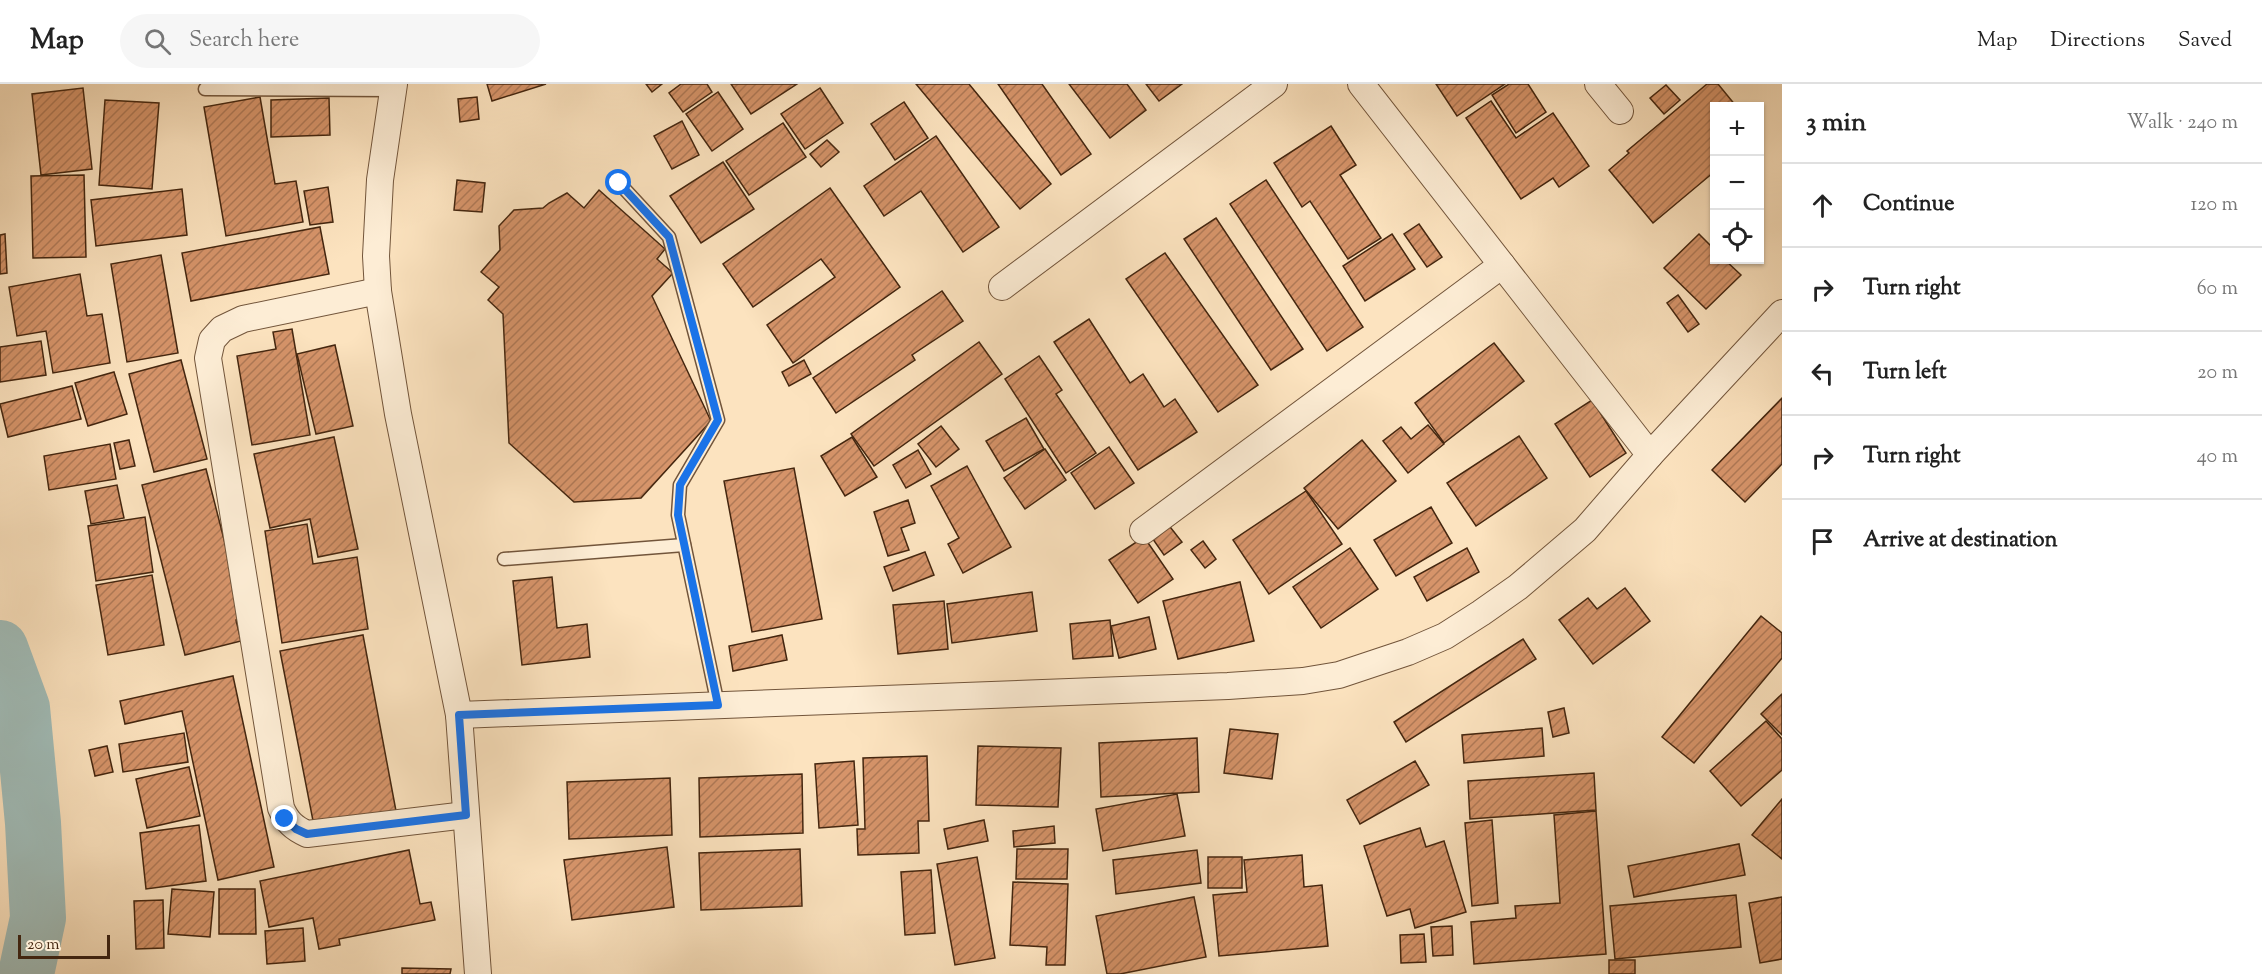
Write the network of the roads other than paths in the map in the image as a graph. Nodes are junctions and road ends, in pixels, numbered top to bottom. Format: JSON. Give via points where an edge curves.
{"nodes":[{"id":1,"x":1274,"y":84,"type":"edge"},
{"id":2,"x":1361,"y":84,"type":"edge"},
{"id":3,"x":1598,"y":84,"type":"edge"},
{"id":4,"x":394,"y":87,"type":"edge"},
{"id":5,"x":205,"y":89,"type":"dead end"},
{"id":6,"x":1620,"y":111,"type":"dead end"},
{"id":7,"x":619,"y":183,"type":"dead end"},
{"id":8,"x":1502,"y":265,"type":"junction"},
{"id":9,"x":1002,"y":287,"type":"dead end"},
{"id":10,"x":378,"y":291,"type":"junction"},
{"id":11,"x":1782,"y":313,"type":"edge"},
{"id":12,"x":1650,"y":455,"type":"junction"},
{"id":13,"x":1143,"y":531,"type":"dead end"},
{"id":14,"x":684,"y":545,"type":"junction"},
{"id":15,"x":504,"y":559,"type":"dead end"},
{"id":16,"x":718,"y":705,"type":"junction"},
{"id":17,"x":459,"y":715,"type":"junction"},
{"id":18,"x":466,"y":815,"type":"junction"},
{"id":19,"x":478,"y":974,"type":"edge"}],
"edges":[{"from":1,"to":9,"type":"street"},
{"from":2,"to":8,"type":"street"},
{"from":3,"to":6,"type":"street"},
{"from":4,"to":5,"type":"lane"},
{"from":4,"to":10,"type":"street","via":[[380,180]]},
{"from":7,"to":14,"type":"lane","via":[[669,237],[718,420],[680,485],[678,515]]},
{"from":8,"to":12,"type":"street"},
{"from":8,"to":13,"type":"street"},
{"from":10,"to":17,"type":"street","via":[[398,414]]},
{"from":10,"to":18,"type":"street","via":[[243,319],[222,329],[212,340],[208,358],[281,808],[285,819],[307,834]]},
{"from":11,"to":12,"type":"street"},
{"from":12,"to":16,"type":"street","via":[[1585,530],[1518,587],[1436,640],[1339,675],[1228,686]]},
{"from":14,"to":15,"type":"lane"},
{"from":14,"to":16,"type":"lane"},
{"from":16,"to":17,"type":"street"},
{"from":17,"to":18,"type":"street"},
{"from":18,"to":19,"type":"street"}]}
